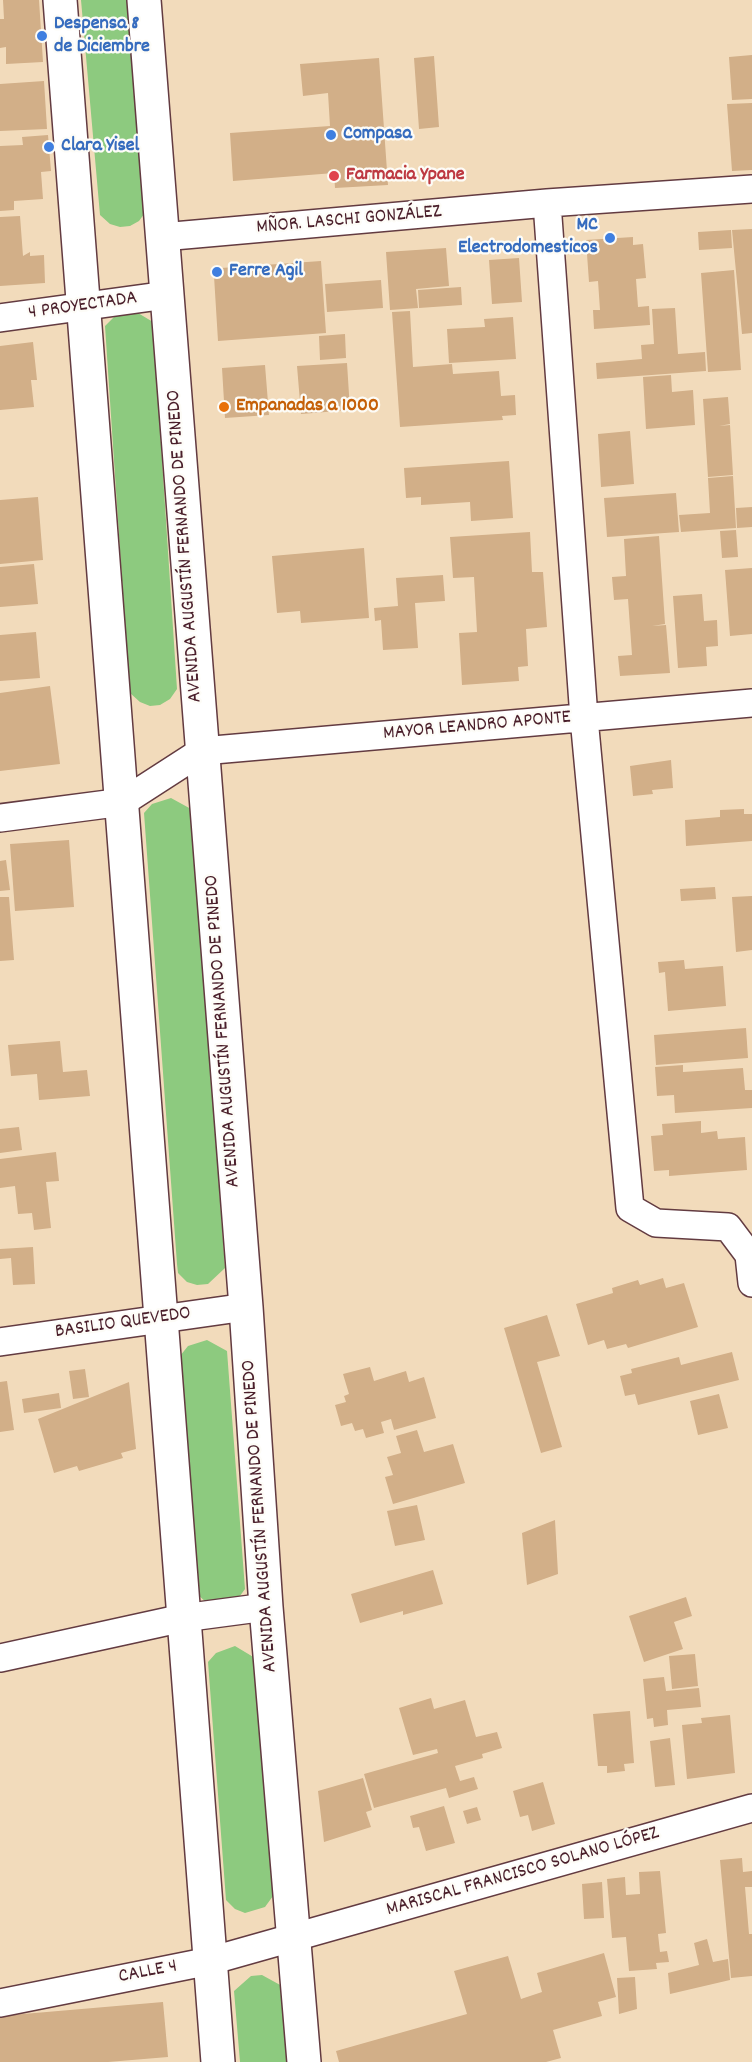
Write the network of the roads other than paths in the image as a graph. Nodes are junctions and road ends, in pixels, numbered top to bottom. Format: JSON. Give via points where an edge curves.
{"nodes":[{"id":1,"x":60,"y":0,"type":"edge"},
{"id":2,"x":144,"y":0,"type":"edge"},
{"id":3,"x":752,"y":189,"type":"edge"},
{"id":4,"x":548,"y":203,"type":"junction"},
{"id":5,"x":162,"y":237,"type":"junction"},
{"id":6,"x":167,"y":295,"type":"junction"},
{"id":7,"x":84,"y":308,"type":"junction"},
{"id":8,"x":0,"y":318,"type":"edge"},
{"id":9,"x":752,"y":703,"type":"edge"},
{"id":10,"x":584,"y":718,"type":"junction"},
{"id":11,"x":202,"y":751,"type":"junction"},
{"id":12,"x":123,"y":802,"type":"junction"},
{"id":13,"x":0,"y":818,"type":"edge"},
{"id":14,"x":752,"y":1283,"type":"edge"},
{"id":15,"x":246,"y":1307,"type":"junction"},
{"id":16,"x":159,"y":1319,"type":"junction"},
{"id":17,"x":0,"y":1342,"type":"edge"},
{"id":18,"x":266,"y":1607,"type":"junction"},
{"id":19,"x":183,"y":1618,"type":"junction"},
{"id":20,"x":0,"y":1658,"type":"edge"},
{"id":21,"x":752,"y":1808,"type":"edge"},
{"id":22,"x":295,"y":1938,"type":"junction"},
{"id":23,"x":210,"y":1961,"type":"junction"},
{"id":24,"x":0,"y":2003,"type":"edge"},
{"id":25,"x":218,"y":2062,"type":"edge"},
{"id":26,"x":304,"y":2062,"type":"edge"}],
"edges":[{"from":1,"to":7,"type":"street"},
{"from":2,"to":5,"type":"street","name":"AVENIDA AUGUSTÍN FERNANDO DE PINEDO"},
{"from":3,"to":4,"type":"street","name":"MÑOR. LASCHI GONZÁLEZ"},
{"from":4,"to":5,"type":"street","name":"MÑOR. LASCHI GONZÁLEZ"},
{"from":4,"to":10,"type":"street"},
{"from":5,"to":6,"type":"street","name":"AVENIDA AUGUSTÍN FERNANDO DE PINEDO"},
{"from":6,"to":7,"type":"street","name":"4 PROYECTADA"},
{"from":6,"to":11,"type":"street","name":"AVENIDA AUGUSTÍN FERNANDO DE PINEDO"},
{"from":7,"to":8,"type":"street","name":"4 PROYECTADA"},
{"from":7,"to":12,"type":"street"},
{"from":9,"to":10,"type":"street","name":"MAYOR LEANDRO APONTE"},
{"from":10,"to":11,"type":"street","name":"MAYOR LEANDRO APONTE"},
{"from":10,"to":14,"type":"street","via":[[630,1208],[656,1223],[728,1227],[749,1256]]},
{"from":11,"to":12,"type":"street"},
{"from":11,"to":15,"type":"street","name":"AVENIDA AUGUSTÍN FERNANDO DE PINEDO"},
{"from":12,"to":13,"type":"street"},
{"from":12,"to":16,"type":"street"},
{"from":15,"to":16,"type":"street","name":"BASILIO QUEVEDO"},
{"from":15,"to":18,"type":"street","name":"AVENIDA AUGUSTÍN FERNANDO DE PINEDO"},
{"from":16,"to":17,"type":"street","name":"BASILIO QUEVEDO"},
{"from":16,"to":19,"type":"street"},
{"from":18,"to":19,"type":"street"},
{"from":18,"to":22,"type":"street","name":"AVENIDA AUGUSTÍN FERNANDO DE PINEDO"},
{"from":19,"to":20,"type":"street"},
{"from":19,"to":23,"type":"street"},
{"from":21,"to":22,"type":"street","name":"MARISCAL FRANCISCO SOLANO LÓPEZ"},
{"from":22,"to":23,"type":"street","name":"CALLE 4"},
{"from":22,"to":26,"type":"street","name":"AVENIDA AUGUSTÍN FERNANDO DE PINEDO"},
{"from":23,"to":24,"type":"street","name":"CALLE 4"},
{"from":23,"to":25,"type":"street"}]}
